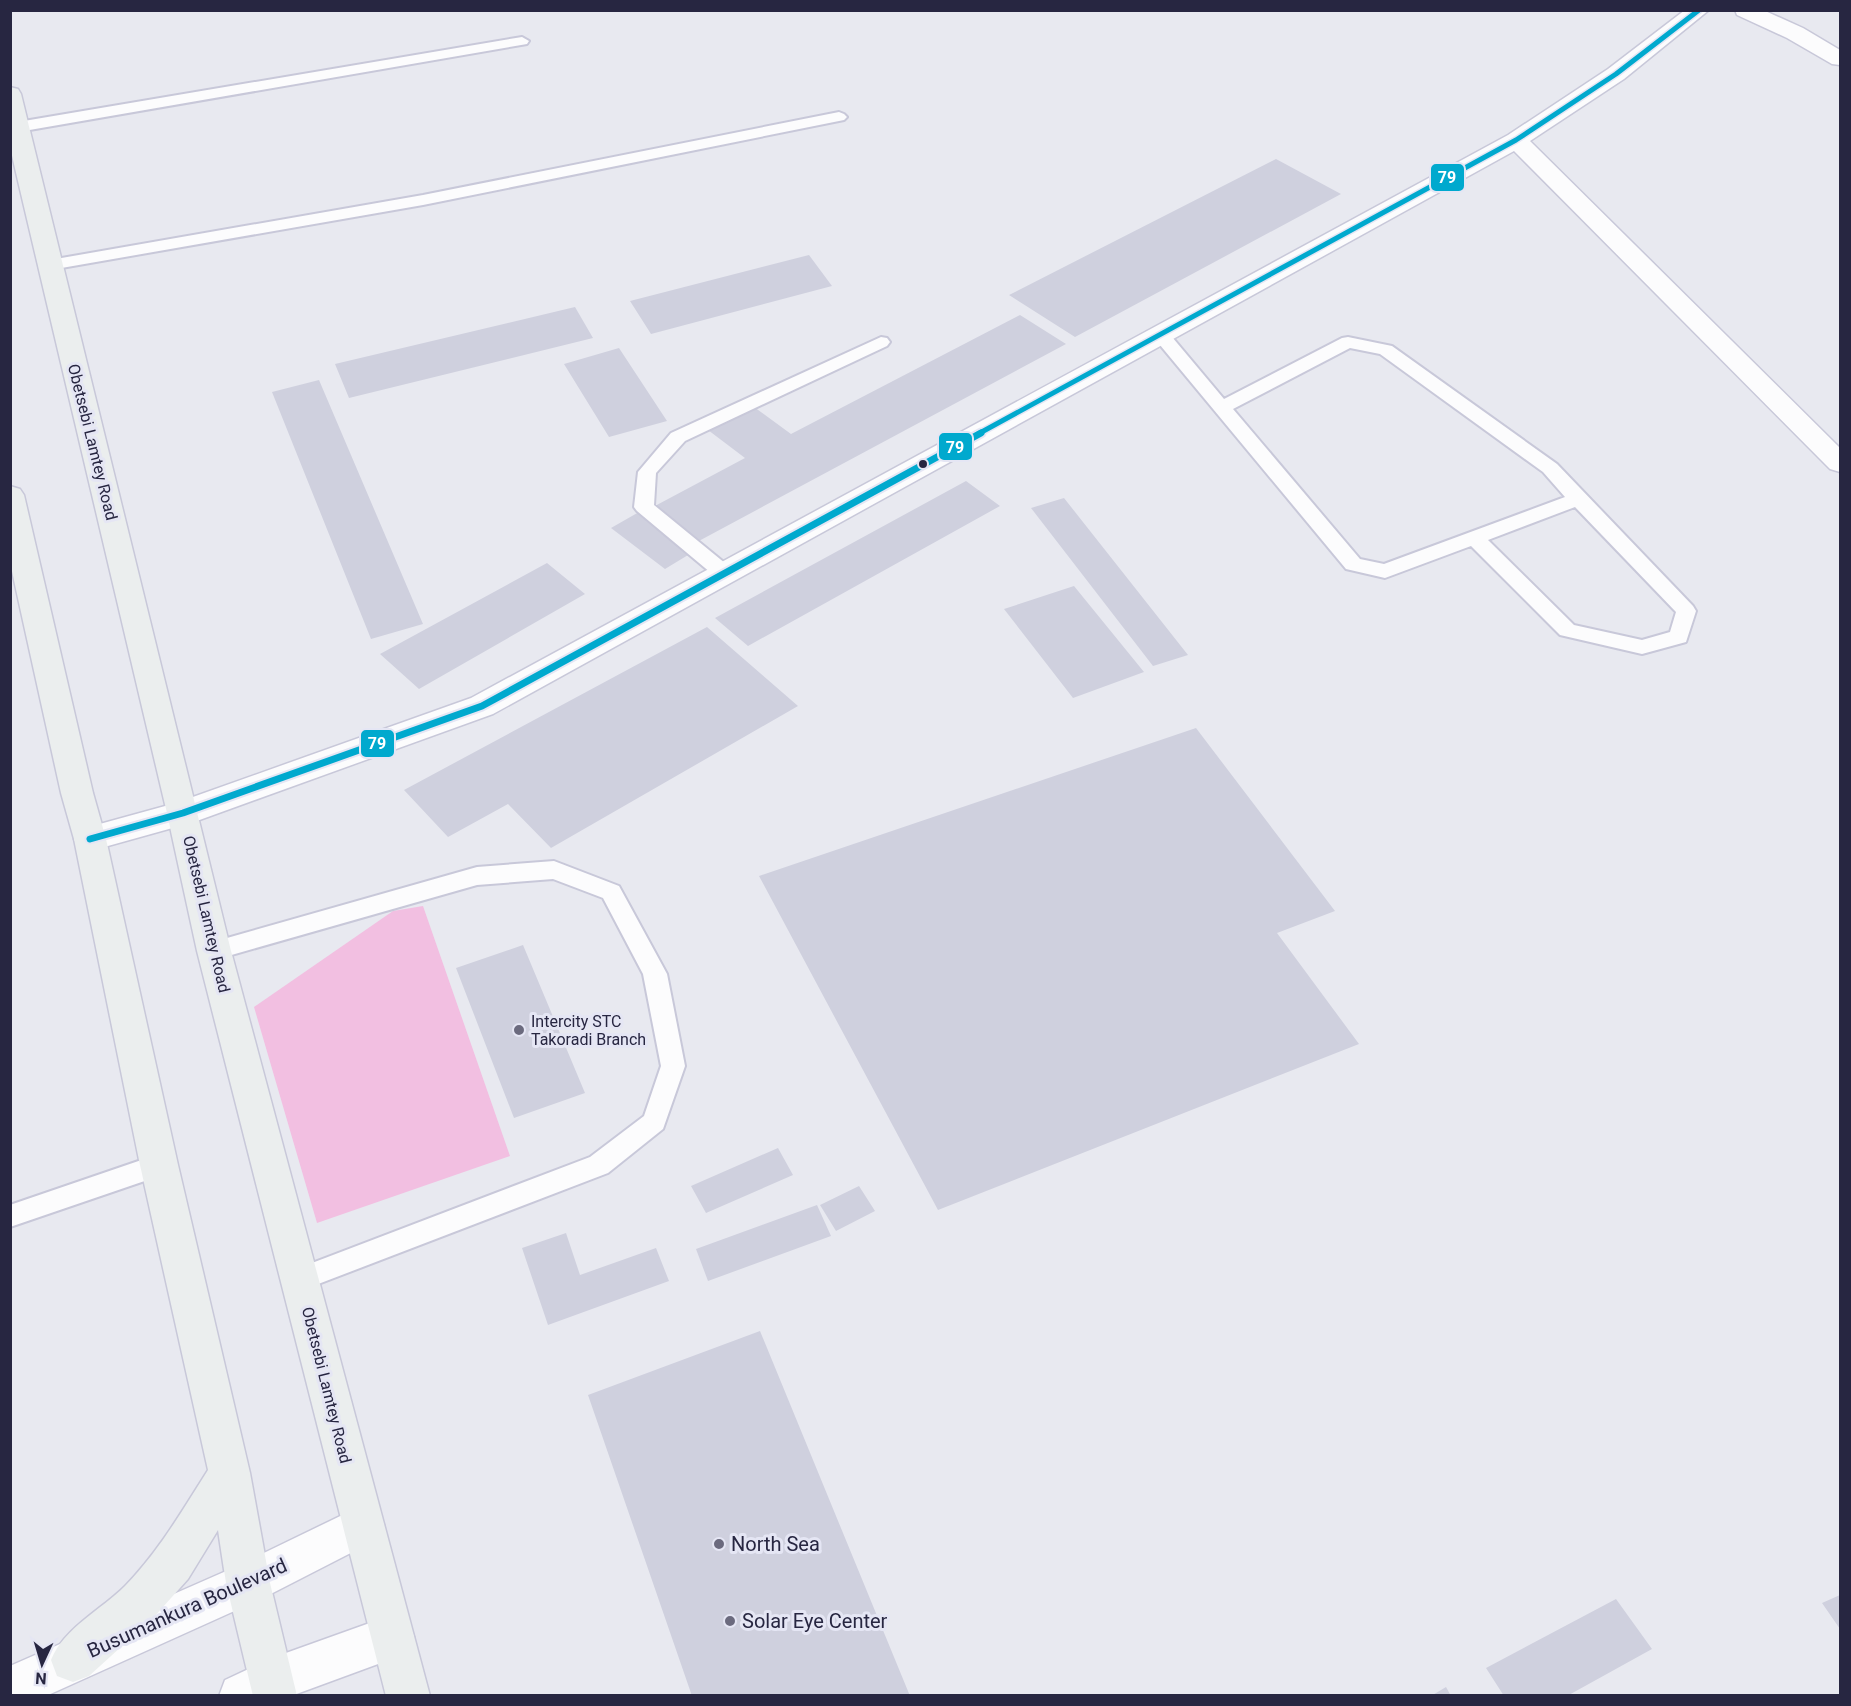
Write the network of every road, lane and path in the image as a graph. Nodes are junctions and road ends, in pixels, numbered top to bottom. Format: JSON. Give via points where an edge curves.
{"nodes":[{"id":1,"x":1699,"y":10,"type":"edge"},
{"id":2,"x":1745,"y":10,"type":"edge"},
{"id":3,"x":522,"y":41,"type":"dead end"},
{"id":4,"x":1840,"y":59,"type":"edge"},
{"id":5,"x":10,"y":94,"type":"edge"},
{"id":6,"x":839,"y":117,"type":"dead end"},
{"id":7,"x":18,"y":127,"type":"junction"},
{"id":8,"x":1516,"y":140,"type":"junction"},
{"id":9,"x":50,"y":265,"type":"junction"},
{"id":10,"x":1161,"y":335,"type":"junction"},
{"id":11,"x":881,"y":342,"type":"dead end"},
{"id":12,"x":1220,"y":408,"type":"junction"},
{"id":13,"x":1840,"y":463,"type":"edge"},
{"id":14,"x":10,"y":495,"type":"edge"},
{"id":15,"x":1578,"y":499,"type":"junction"},
{"id":16,"x":1474,"y":537,"type":"junction"},
{"id":17,"x":724,"y":573,"type":"junction"},
{"id":18,"x":183,"y":813,"type":"junction"},
{"id":19,"x":90,"y":840,"type":"junction"},
{"id":20,"x":214,"y":951,"type":"junction"},
{"id":21,"x":159,"y":1165,"type":"junction"},
{"id":22,"x":10,"y":1216,"type":"edge"},
{"id":23,"x":300,"y":1279,"type":"junction"},
{"id":24,"x":229,"y":1473,"type":"junction"},
{"id":25,"x":363,"y":1526,"type":"junction"},
{"id":26,"x":248,"y":1583,"type":"junction"},
{"id":27,"x":393,"y":1637,"type":"junction"},
{"id":28,"x":73,"y":1660,"type":"junction"},
{"id":29,"x":10,"y":1689,"type":"edge"},
{"id":30,"x":263,"y":1690,"type":"edge"},
{"id":31,"x":408,"y":1695,"type":"edge"}],
"edges":[{"from":1,"to":8,"type":"street","via":[[1616,74]]},
{"from":2,"to":4,"type":"street"},
{"from":3,"to":7,"type":"lane"},
{"from":5,"to":7,"type":"main road","name":"Obetsebi Lamtey Road"},
{"from":6,"to":9,"type":"lane","via":[[434,198]]},
{"from":7,"to":9,"type":"main road","name":"Obetsebi Lamtey Road"},
{"from":8,"to":10,"type":"street"},
{"from":8,"to":13,"type":"street"},
{"from":9,"to":18,"type":"main road","name":"Obetsebi Lamtey Road"},
{"from":10,"to":12,"type":"lane"},
{"from":10,"to":17,"type":"street"},
{"from":11,"to":17,"type":"lane","via":[[678,437],[647,472],[644,507]]},
{"from":12,"to":15,"type":"lane","via":[[1348,342],[1386,350],[1550,468]]},
{"from":12,"to":16,"type":"lane","via":[[1353,564],[1385,571]]},
{"from":14,"to":19,"type":"main road"},
{"from":15,"to":16,"type":"lane"},
{"from":15,"to":16,"type":"lane","via":[[1686,611],[1679,637],[1642,647],[1567,630]]},
{"from":17,"to":18,"type":"street","via":[[483,706]]},
{"from":18,"to":19,"type":"street"},
{"from":18,"to":20,"type":"main road","name":"Obetsebi Lamtey Road"},
{"from":19,"to":21,"type":"main road"},
{"from":20,"to":23,"type":"main road","name":"Obetsebi Lamtey Road"},
{"from":20,"to":23,"type":"lane","via":[[477,876],[554,870],[611,892],[655,974],[673,1066],[654,1122],[599,1165]]},
{"from":21,"to":22,"type":"lane"},
{"from":21,"to":24,"type":"main road"},
{"from":23,"to":25,"type":"main road","name":"Obetsebi Lamtey Road"},
{"from":24,"to":26,"type":"main road"},
{"from":24,"to":28,"type":"main road","via":[[173,1564],[139,1602]]},
{"from":25,"to":26,"type":"street","name":"Busumankura Boulevard"},
{"from":25,"to":27,"type":"main road","name":"Obetsebi Lamtey Road"},
{"from":26,"to":28,"type":"street","name":"Busumankura Boulevard"},
{"from":26,"to":30,"type":"main road"},
{"from":27,"to":30,"type":"street"},
{"from":27,"to":31,"type":"main road","name":"Obetsebi Lamtey Road"},
{"from":28,"to":29,"type":"street","name":"Busumankura Boulevard"}]}
